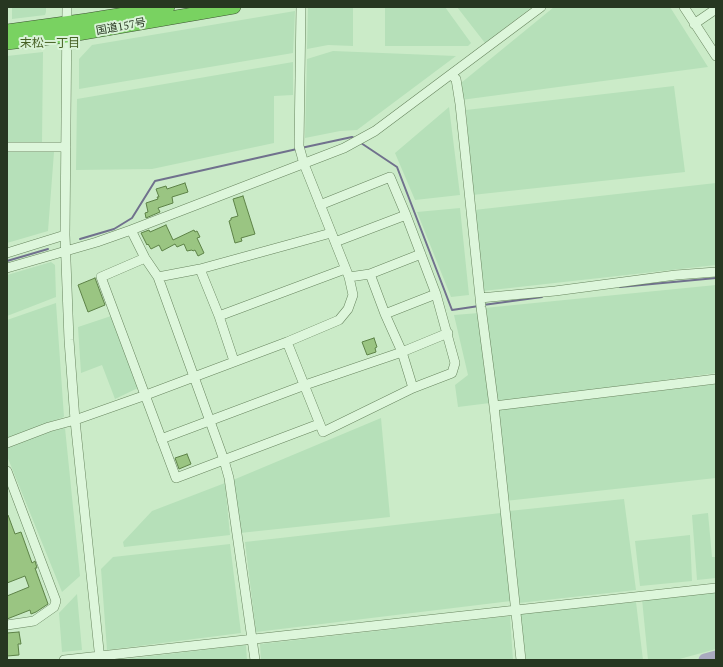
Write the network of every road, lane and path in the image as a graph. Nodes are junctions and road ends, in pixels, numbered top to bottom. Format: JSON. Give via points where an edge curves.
{"nodes":[{"id":1,"x":67,"y":7,"type":"edge"},
{"id":2,"x":168,"y":7,"type":"edge"},
{"id":3,"x":234,"y":7,"type":"edge"},
{"id":4,"x":301,"y":7,"type":"edge"},
{"id":5,"x":541,"y":7,"type":"edge"},
{"id":6,"x":684,"y":7,"type":"edge"},
{"id":7,"x":716,"y":9,"type":"edge"},
{"id":8,"x":66,"y":22,"type":"junction"},
{"id":9,"x":694,"y":24,"type":"junction"},
{"id":10,"x":7,"y":31,"type":"edge"},
{"id":11,"x":66,"y":36,"type":"junction"},
{"id":12,"x":7,"y":43,"type":"edge"},
{"id":13,"x":716,"y":56,"type":"edge"},
{"id":14,"x":451,"y":75,"type":"junction"},
{"id":15,"x":7,"y":147,"type":"edge"},
{"id":16,"x":66,"y":148,"type":"junction"},
{"id":17,"x":304,"y":164,"type":"junction"},
{"id":18,"x":320,"y":205,"type":"junction"},
{"id":19,"x":406,"y":215,"type":"junction"},
{"id":20,"x":131,"y":230,"type":"junction"},
{"id":21,"x":331,"y":234,"type":"junction"},
{"id":22,"x":65,"y":235,"type":"junction"},
{"id":23,"x":335,"y":242,"type":"junction"},
{"id":24,"x":65,"y":251,"type":"junction"},
{"id":25,"x":7,"y":253,"type":"edge"},
{"id":26,"x":421,"y":254,"type":"junction"},
{"id":27,"x":145,"y":258,"type":"junction"},
{"id":28,"x":7,"y":268,"type":"edge"},
{"id":29,"x":200,"y":269,"type":"junction"},
{"id":30,"x":716,"y":272,"type":"edge"},
{"id":31,"x":347,"y":273,"type":"junction"},
{"id":32,"x":370,"y":274,"type":"junction"},
{"id":33,"x":158,"y":277,"type":"junction"},
{"id":34,"x":436,"y":294,"type":"junction"},
{"id":35,"x":480,"y":303,"type":"junction"},
{"id":36,"x":385,"y":314,"type":"junction"},
{"id":37,"x":219,"y":316,"type":"junction"},
{"id":38,"x":448,"y":333,"type":"junction"},
{"id":39,"x":287,"y":342,"type":"junction"},
{"id":40,"x":402,"y":352,"type":"junction"},
{"id":41,"x":234,"y":361,"type":"junction"},
{"id":42,"x":194,"y":376,"type":"junction"},
{"id":43,"x":716,"y":379,"type":"edge"},
{"id":44,"x":305,"y":385,"type":"junction"},
{"id":45,"x":413,"y":388,"type":"junction"},
{"id":46,"x":146,"y":395,"type":"junction"},
{"id":47,"x":494,"y":406,"type":"junction"},
{"id":48,"x":75,"y":420,"type":"junction"},
{"id":49,"x":210,"y":420,"type":"junction"},
{"id":50,"x":319,"y":424,"type":"junction"},
{"id":51,"x":161,"y":439,"type":"junction"},
{"id":52,"x":7,"y":443,"type":"edge"},
{"id":53,"x":224,"y":460,"type":"junction"},
{"id":54,"x":7,"y":471,"type":"edge"},
{"id":55,"x":716,"y":588,"type":"edge"},
{"id":56,"x":516,"y":610,"type":"junction"},
{"id":57,"x":7,"y":625,"type":"edge"},
{"id":58,"x":253,"y":638,"type":"junction"},
{"id":59,"x":100,"y":658,"type":"edge"},
{"id":60,"x":64,"y":660,"type":"edge"},
{"id":61,"x":255,"y":660,"type":"edge"},
{"id":62,"x":521,"y":660,"type":"edge"}],
"edges":[{"from":1,"to":8,"type":"street"},
{"from":2,"to":8,"type":"highway","name":"国道157号"},
{"from":3,"to":11,"type":"highway","name":"国道157号"},
{"from":4,"to":17,"type":"street","via":[[300,148]]},
{"from":5,"to":14,"type":"street"},
{"from":6,"to":9,"type":"street"},
{"from":7,"to":9,"type":"street"},
{"from":8,"to":10,"type":"highway","name":"国道157号"},
{"from":8,"to":11,"type":"street"},
{"from":9,"to":13,"type":"street"},
{"from":11,"to":12,"type":"highway","name":"国道157号"},
{"from":11,"to":16,"type":"street"},
{"from":14,"to":17,"type":"street","via":[[375,131],[344,148]]},
{"from":14,"to":35,"type":"street","via":[[456,79],[460,104]]},
{"from":15,"to":16,"type":"street"},
{"from":16,"to":22,"type":"street"},
{"from":17,"to":18,"type":"street"},
{"from":17,"to":20,"type":"street"},
{"from":18,"to":19,"type":"street","via":[[390,177]]},
{"from":18,"to":21,"type":"street"},
{"from":19,"to":23,"type":"street"},
{"from":19,"to":26,"type":"street"},
{"from":20,"to":24,"type":"street"},
{"from":20,"to":27,"type":"street"},
{"from":21,"to":23,"type":"street"},
{"from":21,"to":29,"type":"street"},
{"from":22,"to":24,"type":"street"},
{"from":22,"to":25,"type":"street"},
{"from":23,"to":31,"type":"street"},
{"from":24,"to":28,"type":"street"},
{"from":24,"to":48,"type":"street"},
{"from":26,"to":32,"type":"street"},
{"from":26,"to":34,"type":"street"},
{"from":27,"to":33,"type":"street"},
{"from":27,"to":46,"type":"street","via":[[101,277]]},
{"from":29,"to":33,"type":"street"},
{"from":29,"to":37,"type":"street"},
{"from":30,"to":35,"type":"street","via":[[676,275]]},
{"from":31,"to":32,"type":"street"},
{"from":31,"to":37,"type":"street"},
{"from":31,"to":39,"type":"street","via":[[352,295],[348,309],[339,320]]},
{"from":32,"to":36,"type":"street"},
{"from":33,"to":42,"type":"street"},
{"from":34,"to":36,"type":"street"},
{"from":34,"to":38,"type":"street"},
{"from":35,"to":47,"type":"street"},
{"from":36,"to":40,"type":"street"},
{"from":37,"to":41,"type":"street"},
{"from":38,"to":40,"type":"street"},
{"from":38,"to":45,"type":"street","via":[[455,364],[452,373]]},
{"from":39,"to":41,"type":"street"},
{"from":39,"to":44,"type":"street"},
{"from":40,"to":44,"type":"street"},
{"from":40,"to":45,"type":"street"},
{"from":41,"to":42,"type":"street"},
{"from":42,"to":46,"type":"street"},
{"from":42,"to":49,"type":"street"},
{"from":43,"to":47,"type":"street"},
{"from":44,"to":49,"type":"street"},
{"from":44,"to":50,"type":"street"},
{"from":45,"to":50,"type":"street","via":[[323,432]]},
{"from":46,"to":48,"type":"street"},
{"from":46,"to":51,"type":"street"},
{"from":47,"to":56,"type":"street"},
{"from":48,"to":52,"type":"street"},
{"from":48,"to":59,"type":"street"},
{"from":49,"to":51,"type":"street"},
{"from":49,"to":53,"type":"street"},
{"from":50,"to":53,"type":"street"},
{"from":51,"to":53,"type":"street","via":[[176,478]]},
{"from":53,"to":58,"type":"street","via":[[229,478]]},
{"from":54,"to":57,"type":"street","via":[[56,602],[34,621]]},
{"from":55,"to":56,"type":"street"},
{"from":56,"to":58,"type":"street"},
{"from":56,"to":62,"type":"street"},
{"from":58,"to":59,"type":"street"},
{"from":58,"to":61,"type":"street"},
{"from":59,"to":60,"type":"street"}]}
